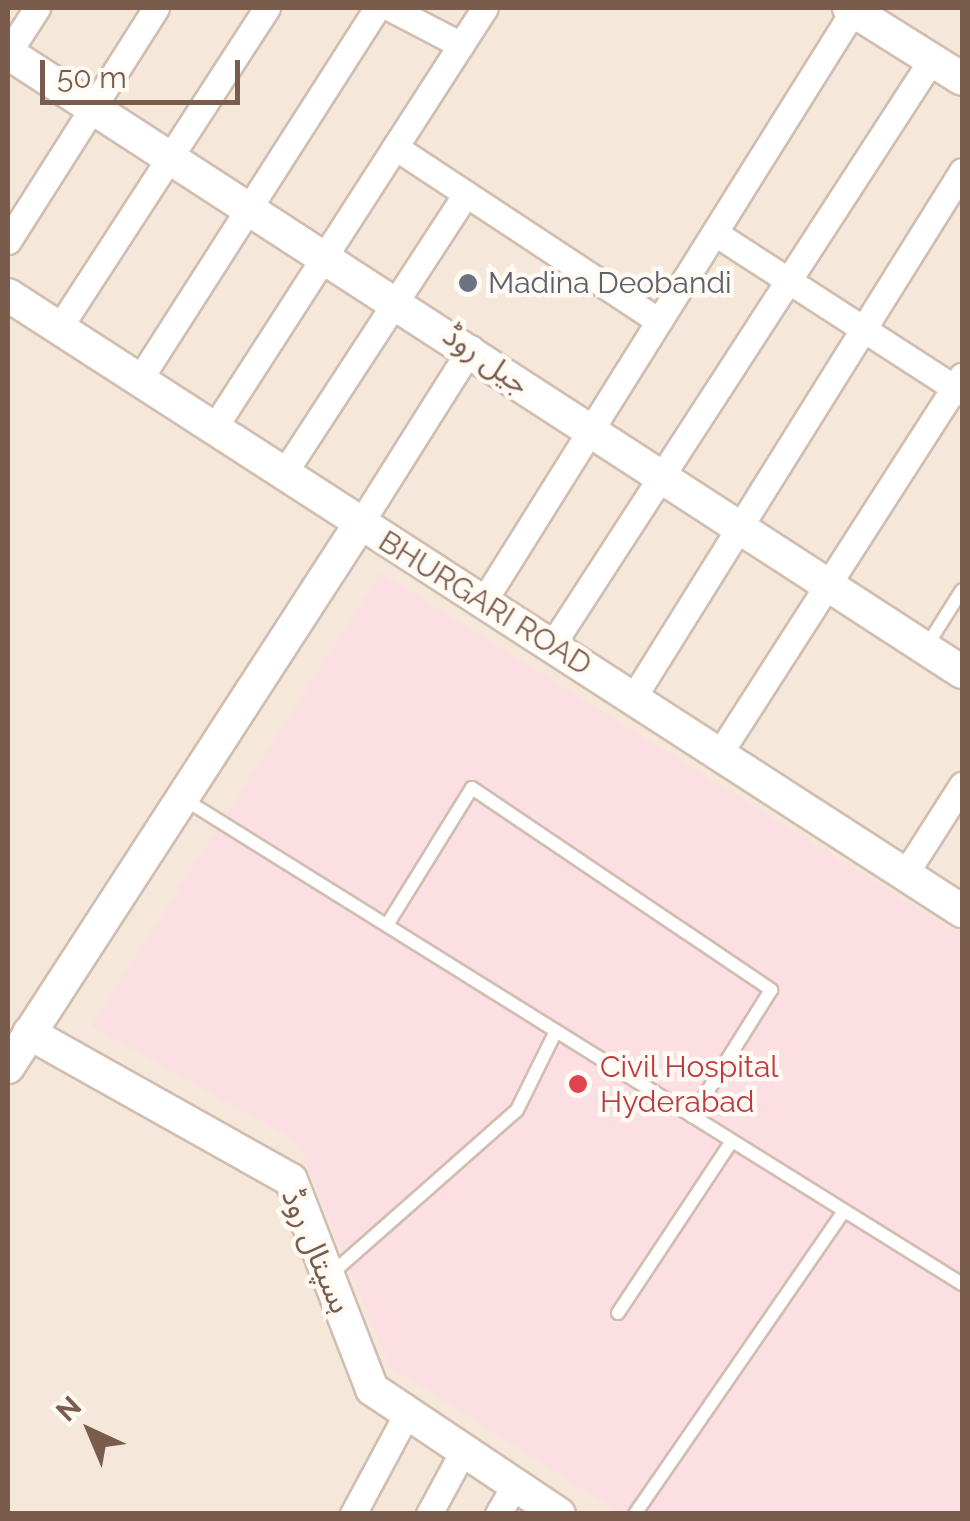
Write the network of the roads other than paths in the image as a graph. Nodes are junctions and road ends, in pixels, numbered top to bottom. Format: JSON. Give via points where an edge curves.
{"nodes":[{"id":1,"x":37,"y":8,"type":"edge"},
{"id":2,"x":156,"y":8,"type":"edge"},
{"id":3,"x":267,"y":8,"type":"edge"},
{"id":4,"x":377,"y":8,"type":"edge"},
{"id":5,"x":390,"y":8,"type":"edge"},
{"id":6,"x":485,"y":8,"type":"edge"},
{"id":7,"x":853,"y":8,"type":"edge"},
{"id":8,"x":461,"y":45,"type":"junction"},
{"id":9,"x":8,"y":53,"type":"edge"},
{"id":10,"x":953,"y":69,"type":"edge"},
{"id":11,"x":92,"y":107,"type":"junction"},
{"id":12,"x":395,"y":147,"type":"junction"},
{"id":13,"x":171,"y":156,"type":"junction"},
{"id":14,"x":962,"y":171,"type":"edge"},
{"id":15,"x":466,"y":194,"type":"junction"},
{"id":16,"x":250,"y":207,"type":"junction"},
{"id":17,"x":715,"y":232,"type":"junction"},
{"id":18,"x":8,"y":241,"type":"edge"},
{"id":19,"x":326,"y":255,"type":"junction"},
{"id":20,"x":789,"y":280,"type":"junction"},
{"id":21,"x":8,"y":295,"type":"edge"},
{"id":22,"x":397,"y":300,"type":"junction"},
{"id":23,"x":659,"y":321,"type":"junction"},
{"id":24,"x":59,"y":328,"type":"junction"},
{"id":25,"x":864,"y":329,"type":"junction"},
{"id":26,"x":471,"y":348,"type":"junction"},
{"id":27,"x":139,"y":380,"type":"junction"},
{"id":28,"x":960,"y":385,"type":"edge"},
{"id":29,"x":214,"y":428,"type":"junction"},
{"id":30,"x":588,"y":431,"type":"junction"},
{"id":31,"x":284,"y":474,"type":"junction"},
{"id":32,"x":660,"y":478,"type":"junction"},
{"id":33,"x":360,"y":524,"type":"junction"},
{"id":34,"x":739,"y":528,"type":"junction"},
{"id":35,"x":828,"y":584,"type":"junction"},
{"id":36,"x":962,"y":590,"type":"edge"},
{"id":37,"x":484,"y":602,"type":"junction"},
{"id":38,"x":552,"y":645,"type":"junction"},
{"id":39,"x":926,"y":648,"type":"junction"},
{"id":40,"x":962,"y":672,"type":"edge"},
{"id":41,"x":633,"y":698,"type":"junction"},
{"id":42,"x":721,"y":752,"type":"junction"},
{"id":43,"x":962,"y":784,"type":"edge"},
{"id":44,"x":182,"y":798,"type":"junction"},
{"id":45,"x":906,"y":874,"type":"junction"},
{"id":46,"x":962,"y":910,"type":"edge"},
{"id":47,"x":386,"y":925,"type":"junction"},
{"id":48,"x":556,"y":1031,"type":"junction"},
{"id":49,"x":29,"y":1034,"type":"junction"},
{"id":50,"x":8,"y":1068,"type":"edge"},
{"id":51,"x":692,"y":1116,"type":"junction"},
{"id":52,"x":732,"y":1140,"type":"junction"},
{"id":53,"x":844,"y":1211,"type":"junction"},
{"id":54,"x":328,"y":1277,"type":"junction"},
{"id":55,"x":962,"y":1284,"type":"edge"},
{"id":56,"x":618,"y":1314,"type":"dead end"},
{"id":57,"x":405,"y":1417,"type":"junction"},
{"id":58,"x":462,"y":1453,"type":"junction"},
{"id":59,"x":506,"y":1500,"type":"edge"},
{"id":60,"x":556,"y":1513,"type":"edge"},
{"id":61,"x":353,"y":1514,"type":"edge"},
{"id":62,"x":429,"y":1514,"type":"edge"},
{"id":63,"x":635,"y":1514,"type":"edge"}],
"edges":[{"from":1,"to":9,"type":"street"},
{"from":2,"to":11,"type":"street"},
{"from":3,"to":13,"type":"street"},
{"from":4,"to":16,"type":"street"},
{"from":5,"to":8,"type":"street"},
{"from":6,"to":8,"type":"street"},
{"from":7,"to":10,"type":"street"},
{"from":7,"to":17,"type":"street"},
{"from":8,"to":12,"type":"street"},
{"from":9,"to":11,"type":"street","name":"جیل روڈ"},
{"from":10,"to":20,"type":"street"},
{"from":11,"to":13,"type":"street","name":"جیل روڈ"},
{"from":11,"to":18,"type":"street"},
{"from":12,"to":15,"type":"street"},
{"from":12,"to":19,"type":"street"},
{"from":13,"to":16,"type":"street","name":"جیل روڈ"},
{"from":13,"to":24,"type":"street"},
{"from":14,"to":25,"type":"street"},
{"from":15,"to":22,"type":"street"},
{"from":15,"to":23,"type":"street"},
{"from":16,"to":19,"type":"street","name":"جیل روڈ"},
{"from":16,"to":27,"type":"street"},
{"from":17,"to":20,"type":"street"},
{"from":17,"to":23,"type":"street"},
{"from":19,"to":22,"type":"street","name":"جیل روڈ"},
{"from":19,"to":29,"type":"street"},
{"from":20,"to":25,"type":"street"},
{"from":20,"to":32,"type":"street"},
{"from":21,"to":24,"type":"street","name":"BHURGARI ROAD"},
{"from":22,"to":26,"type":"street","name":"جیل روڈ"},
{"from":22,"to":31,"type":"street"},
{"from":23,"to":30,"type":"street"},
{"from":24,"to":27,"type":"street","name":"BHURGARI ROAD"},
{"from":25,"to":28,"type":"street"},
{"from":25,"to":34,"type":"street"},
{"from":26,"to":30,"type":"street","name":"جیل روڈ"},
{"from":26,"to":33,"type":"street"},
{"from":27,"to":29,"type":"street","name":"BHURGARI ROAD"},
{"from":28,"to":35,"type":"street"},
{"from":29,"to":31,"type":"street","name":"BHURGARI ROAD"},
{"from":30,"to":32,"type":"street","name":"جیل روڈ"},
{"from":30,"to":37,"type":"street"},
{"from":31,"to":33,"type":"street","name":"BHURGARI ROAD"},
{"from":32,"to":34,"type":"street","name":"جیل روڈ"},
{"from":32,"to":38,"type":"street"},
{"from":33,"to":37,"type":"street","name":"BHURGARI ROAD"},
{"from":33,"to":44,"type":"street"},
{"from":34,"to":35,"type":"street","name":"جیل روڈ"},
{"from":34,"to":41,"type":"street"},
{"from":35,"to":39,"type":"street","name":"جیل روڈ"},
{"from":35,"to":42,"type":"street"},
{"from":36,"to":39,"type":"lane"},
{"from":37,"to":38,"type":"street","name":"BHURGARI ROAD"},
{"from":38,"to":41,"type":"street","name":"BHURGARI ROAD"},
{"from":39,"to":40,"type":"street","name":"جیل روڈ"},
{"from":41,"to":42,"type":"street","name":"BHURGARI ROAD"},
{"from":42,"to":45,"type":"street","name":"BHURGARI ROAD"},
{"from":43,"to":45,"type":"street"},
{"from":44,"to":47,"type":"lane"},
{"from":44,"to":49,"type":"street"},
{"from":45,"to":46,"type":"street","name":"BHURGARI ROAD"},
{"from":47,"to":48,"type":"lane"},
{"from":47,"to":51,"type":"lane","via":[[472,788],[771,990]]},
{"from":48,"to":51,"type":"lane"},
{"from":48,"to":54,"type":"lane","via":[[517,1110]]},
{"from":49,"to":50,"type":"street"},
{"from":49,"to":54,"type":"street","name":"ہسپتال روڈ","via":[[291,1180]]},
{"from":51,"to":52,"type":"lane"},
{"from":52,"to":53,"type":"lane"},
{"from":52,"to":56,"type":"lane"},
{"from":53,"to":55,"type":"lane"},
{"from":53,"to":63,"type":"lane"},
{"from":54,"to":57,"type":"street","name":"ہسپتال روڈ","via":[[372,1389]]},
{"from":57,"to":58,"type":"street","name":"ہسپتال روڈ"},
{"from":57,"to":61,"type":"street"},
{"from":58,"to":59,"type":"street","name":"ہسپتال روڈ"},
{"from":58,"to":62,"type":"street"},
{"from":59,"to":60,"type":"street","name":"ہسپتال روڈ"}]}
